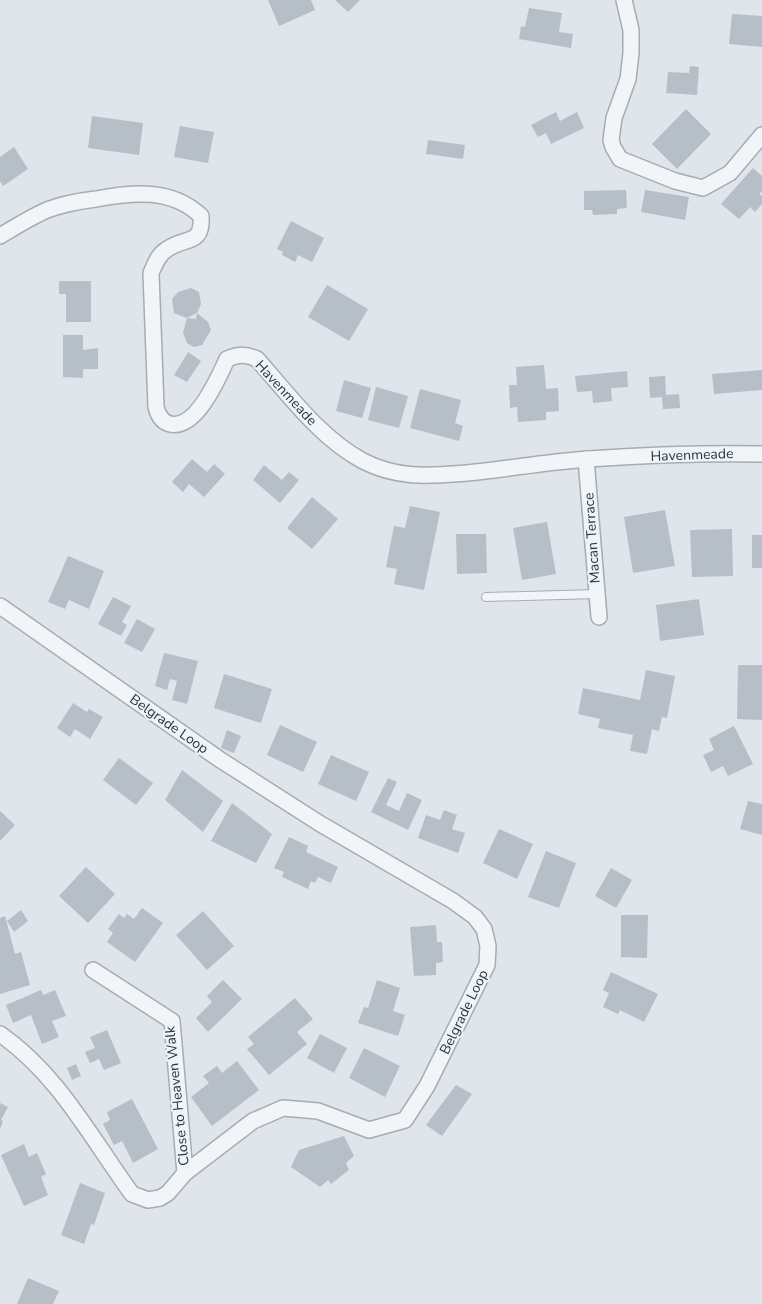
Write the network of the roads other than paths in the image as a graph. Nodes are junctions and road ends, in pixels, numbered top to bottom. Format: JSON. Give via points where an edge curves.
{"nodes":[{"id":1,"x":624,"y":0,"type":"edge"},
{"id":2,"x":762,"y":135,"type":"edge"},
{"id":3,"x":0,"y":236,"type":"edge"},
{"id":4,"x":762,"y":454,"type":"edge"},
{"id":5,"x":586,"y":459,"type":"junction"},
{"id":6,"x":596,"y":594,"type":"junction"},
{"id":7,"x":486,"y":596,"type":"dead end"},
{"id":8,"x":0,"y":606,"type":"edge"},
{"id":9,"x":599,"y":617,"type":"dead end"},
{"id":10,"x":93,"y":970,"type":"dead end"},
{"id":11,"x":0,"y":1034,"type":"edge"},
{"id":12,"x":185,"y":1173,"type":"junction"}],
"edges":[{"from":1,"to":2,"type":"street","via":[[631,30],[631,53],[628,79],[614,118],[611,140],[620,159],[702,188],[730,173]]},
{"from":3,"to":5,"type":"street","name":"Havenmeade","via":[[45,211],[118,194],[137,193],[177,199],[200,216],[198,235],[165,250],[151,272],[156,407],[167,424],[179,426],[187,422],[202,406],[227,359],[247,355],[257,359],[312,422],[362,460],[377,467],[420,476]]},
{"from":4,"to":5,"type":"street","name":"Havenmeade"},
{"from":5,"to":6,"type":"street","name":"Macan Terrace"},
{"from":6,"to":7,"type":"lane"},
{"from":6,"to":9,"type":"street","name":"Macan Terrace"},
{"from":8,"to":12,"type":"street","name":"Belgrade Loop","via":[[219,758],[453,901],[475,918],[484,930],[488,946],[487,965],[427,1086],[405,1120],[369,1130],[318,1111],[283,1108],[253,1121]]},
{"from":10,"to":12,"type":"street","name":"Close to Heaven Walk","via":[[172,1021]]},
{"from":11,"to":12,"type":"street","name":"Belgrade Loop","via":[[62,1092],[132,1194],[148,1200],[160,1198]]}]}
